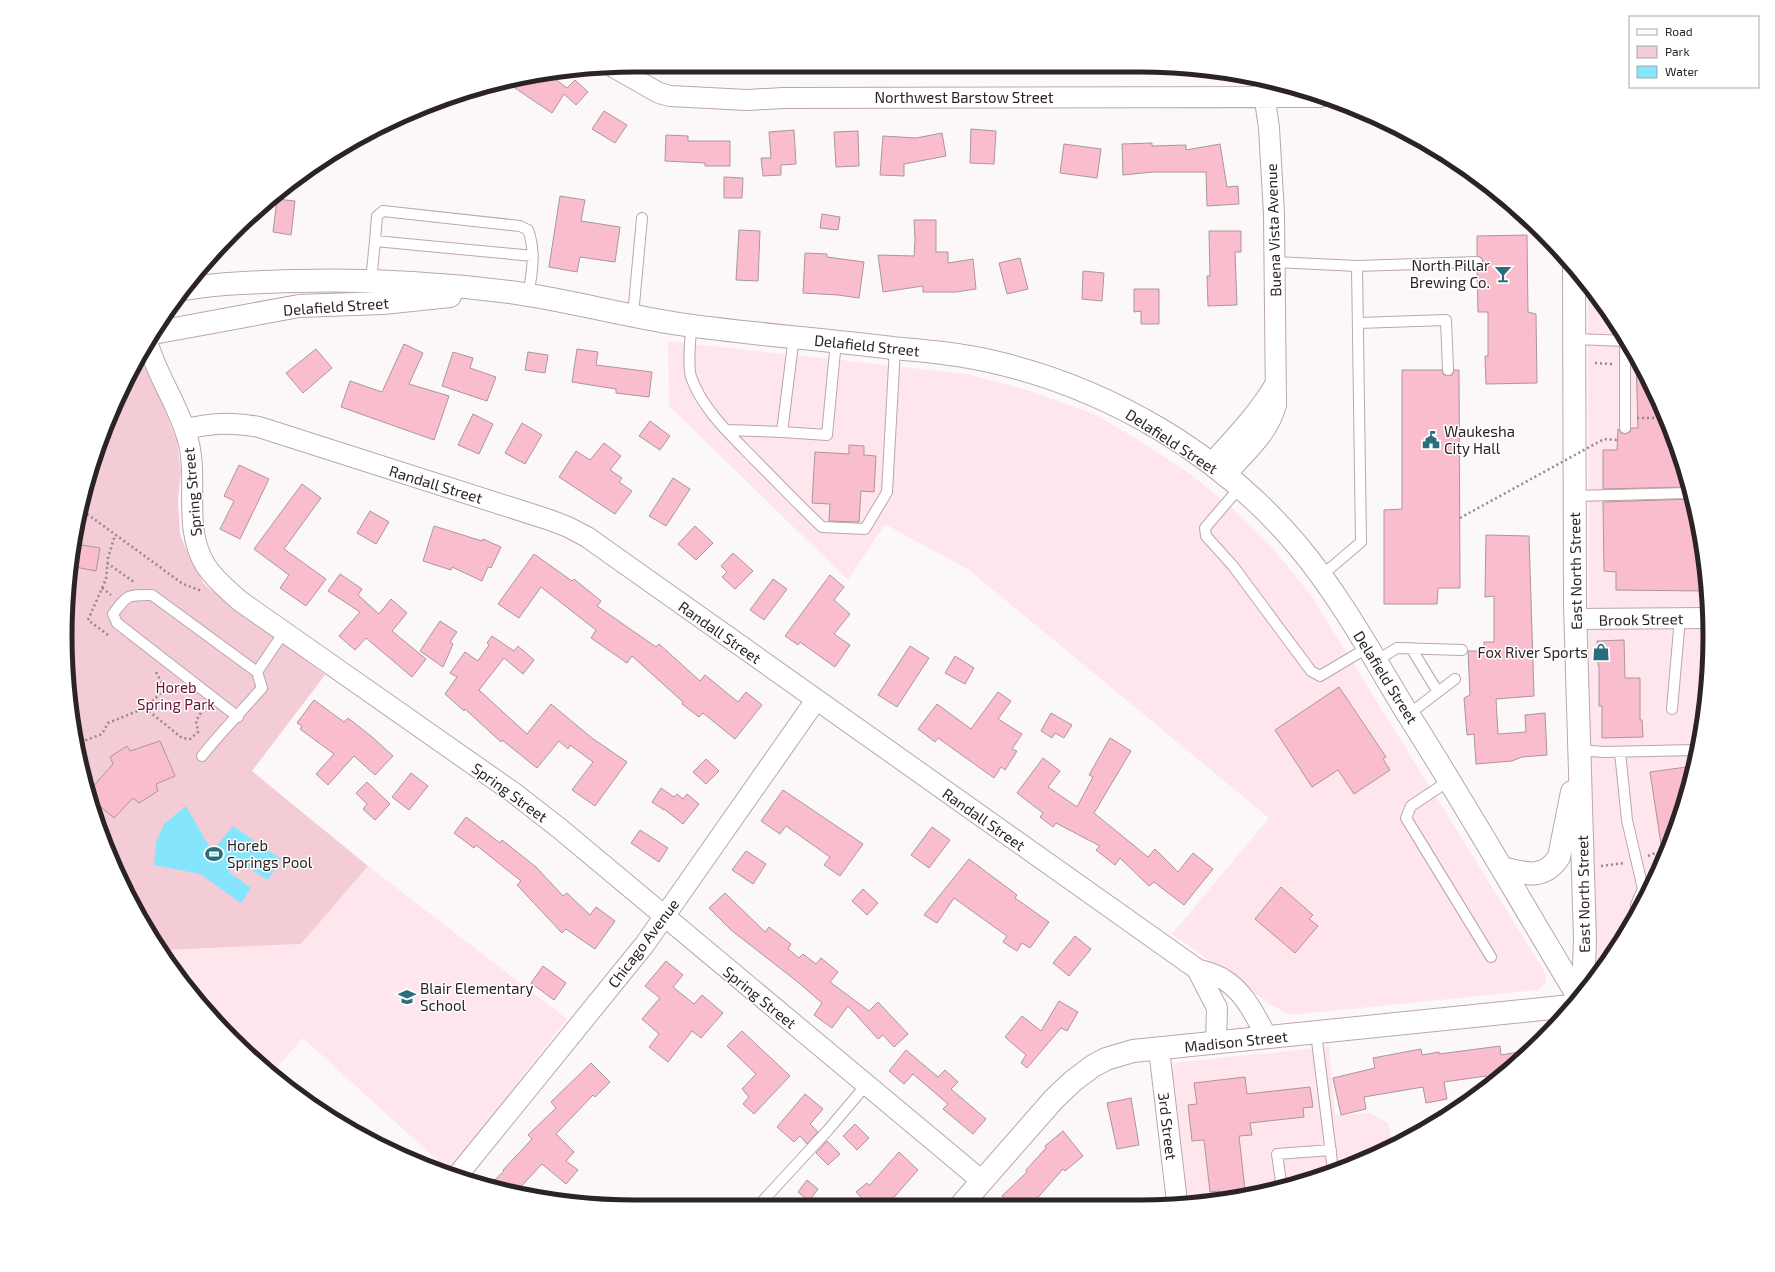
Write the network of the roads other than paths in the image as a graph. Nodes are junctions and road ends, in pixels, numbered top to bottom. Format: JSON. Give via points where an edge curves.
{"nodes":[{"id":1,"x":622,"y":72,"type":"edge"},
{"id":2,"x":1264,"y":89,"type":"edge"},
{"id":3,"x":1291,"y":93,"type":"edge"},
{"id":4,"x":642,"y":218,"type":"dead end"},
{"id":5,"x":376,"y":241,"type":"junction"},
{"id":6,"x":532,"y":256,"type":"junction"},
{"id":7,"x":1275,"y":262,"type":"junction"},
{"id":8,"x":1477,"y":262,"type":"dead end"},
{"id":9,"x":1357,"y":266,"type":"junction"},
{"id":10,"x":1574,"y":278,"type":"edge"},
{"id":11,"x":371,"y":281,"type":"junction"},
{"id":12,"x":193,"y":288,"type":"edge"},
{"id":13,"x":497,"y":291,"type":"junction"},
{"id":14,"x":528,"y":296,"type":"junction"},
{"id":15,"x":633,"y":315,"type":"junction"},
{"id":16,"x":1358,"y":323,"type":"junction"},
{"id":17,"x":691,"y":325,"type":"junction"},
{"id":18,"x":162,"y":331,"type":"edge"},
{"id":19,"x":794,"y":336,"type":"junction"},
{"id":20,"x":1617,"y":338,"type":"edge"},
{"id":21,"x":1575,"y":339,"type":"junction"},
{"id":22,"x":836,"y":341,"type":"junction"},
{"id":23,"x":895,"y":348,"type":"junction"},
{"id":24,"x":1623,"y":348,"type":"edge"},
{"id":25,"x":151,"y":350,"type":"edge"},
{"id":26,"x":1448,"y":370,"type":"dead end"},
{"id":27,"x":1625,"y":428,"type":"dead end"},
{"id":28,"x":185,"y":429,"type":"junction"},
{"id":29,"x":727,"y":430,"type":"junction"},
{"id":30,"x":782,"y":432,"type":"junction"},
{"id":31,"x":1225,"y":475,"type":"junction"},
{"id":32,"x":1685,"y":493,"type":"edge"},
{"id":33,"x":1575,"y":496,"type":"junction"},
{"id":34,"x":1321,"y":576,"type":"junction"},
{"id":35,"x":1680,"y":618,"type":"junction"},
{"id":36,"x":1703,"y":618,"type":"edge"},
{"id":37,"x":1575,"y":619,"type":"junction"},
{"id":38,"x":284,"y":632,"type":"junction"},
{"id":39,"x":1411,"y":648,"type":"junction"},
{"id":40,"x":1462,"y":650,"type":"dead end"},
{"id":41,"x":1371,"y":654,"type":"junction"},
{"id":42,"x":257,"y":672,"type":"junction"},
{"id":43,"x":1455,"y":679,"type":"dead end"},
{"id":44,"x":1438,"y":692,"type":"junction"},
{"id":45,"x":816,"y":700,"type":"junction"},
{"id":46,"x":1672,"y":709,"type":"dead end"},
{"id":47,"x":1409,"y":714,"type":"junction"},
{"id":48,"x":238,"y":717,"type":"junction"},
{"id":49,"x":1578,"y":750,"type":"junction"},
{"id":50,"x":1691,"y":750,"type":"edge"},
{"id":51,"x":1620,"y":752,"type":"junction"},
{"id":52,"x":202,"y":756,"type":"dead end"},
{"id":53,"x":1450,"y":780,"type":"junction"},
{"id":54,"x":1502,"y":868,"type":"junction"},
{"id":55,"x":1646,"y":884,"type":"edge"},
{"id":56,"x":664,"y":917,"type":"junction"},
{"id":57,"x":1492,"y":957,"type":"dead end"},
{"id":58,"x":1197,"y":969,"type":"junction"},
{"id":59,"x":1583,"y":982,"type":"edge"},
{"id":60,"x":1575,"y":993,"type":"edge"},
{"id":61,"x":1564,"y":1007,"type":"edge"},
{"id":62,"x":1316,"y":1033,"type":"junction"},
{"id":63,"x":1267,"y":1038,"type":"junction"},
{"id":64,"x":1216,"y":1042,"type":"junction"},
{"id":65,"x":1159,"y":1049,"type":"junction"},
{"id":66,"x":866,"y":1084,"type":"junction"},
{"id":67,"x":1331,"y":1150,"type":"junction"},
{"id":68,"x":1333,"y":1165,"type":"edge"},
{"id":69,"x":460,"y":1172,"type":"edge"},
{"id":70,"x":982,"y":1181,"type":"junction"},
{"id":71,"x":1281,"y":1182,"type":"edge"},
{"id":72,"x":1177,"y":1199,"type":"edge"},
{"id":73,"x":764,"y":1200,"type":"edge"},
{"id":74,"x":965,"y":1200,"type":"edge"}],
"edges":[{"from":1,"to":2,"type":"street","name":"Northwest Barstow Street","via":[[659,93],[670,96],[746,100]]},
{"from":2,"to":3,"type":"street","name":"Northwest Barstow Street"},
{"from":2,"to":7,"type":"street","name":"Buena Vista Avenue","via":[[1269,128]]},
{"from":4,"to":15,"type":"lane"},
{"from":5,"to":6,"type":"lane"},
{"from":5,"to":6,"type":"lane","via":[[377,216],[383,211],[520,226],[528,230],[532,241]]},
{"from":5,"to":11,"type":"lane"},
{"from":6,"to":14,"type":"lane"},
{"from":7,"to":9,"type":"lane"},
{"from":7,"to":31,"type":"street","name":"Buena Vista Avenue","via":[[1276,405],[1272,419],[1263,434]]},
{"from":8,"to":9,"type":"lane"},
{"from":9,"to":16,"type":"lane"},
{"from":10,"to":21,"type":"main road","name":"East North Street"},
{"from":11,"to":12,"type":"main road","name":"Delafield Street","via":[[228,282]]},
{"from":11,"to":13,"type":"main road","name":"Delafield Street"},
{"from":13,"to":14,"type":"main road","name":"Delafield Street"},
{"from":13,"to":18,"type":"main road","name":"Delafield Street","via":[[383,303],[300,306]]},
{"from":14,"to":15,"type":"main road","name":"Delafield Street"},
{"from":15,"to":17,"type":"main road","name":"Delafield Street"},
{"from":16,"to":26,"type":"lane","via":[[1446,320]]},
{"from":16,"to":34,"type":"lane","via":[[1361,542]]},
{"from":17,"to":19,"type":"main road","name":"Delafield Street"},
{"from":17,"to":29,"type":"lane","via":[[691,375],[698,395]]},
{"from":19,"to":22,"type":"main road","name":"Delafield Street"},
{"from":19,"to":30,"type":"lane"},
{"from":20,"to":21,"type":"lane"},
{"from":21,"to":33,"type":"main road","name":"East North Street"},
{"from":22,"to":23,"type":"main road","name":"Delafield Street"},
{"from":22,"to":30,"type":"lane","via":[[826,435]]},
{"from":23,"to":29,"type":"lane","via":[[887,492],[865,529],[822,527]]},
{"from":23,"to":31,"type":"main road","name":"Delafield Street","via":[[994,362],[1084,390],[1152,425]]},
{"from":24,"to":27,"type":"lane"},
{"from":25,"to":28,"type":"street","name":"Spring Street"},
{"from":28,"to":38,"type":"street","name":"Spring Street","via":[[193,468],[194,536],[206,566],[221,585]]},
{"from":28,"to":45,"type":"street","name":"Randall Street","via":[[229,423],[259,427],[568,527],[587,537]]},
{"from":29,"to":30,"type":"lane"},
{"from":31,"to":34,"type":"main road","name":"Delafield Street","via":[[1276,520]]},
{"from":31,"to":41,"type":"lane","via":[[1205,528],[1206,536],[1238,572],[1310,671],[1320,676]]},
{"from":32,"to":33,"type":"lane"},
{"from":33,"to":37,"type":"main road","name":"East North Street"},
{"from":34,"to":41,"type":"main road","name":"Delafield Street"},
{"from":35,"to":36,"type":"street","name":"Brook Street"},
{"from":35,"to":37,"type":"street","name":"Brook Street"},
{"from":35,"to":46,"type":"lane"},
{"from":37,"to":49,"type":"main road","name":"East North Street"},
{"from":38,"to":42,"type":"lane"},
{"from":38,"to":56,"type":"street","name":"Spring Street","via":[[514,793]]},
{"from":39,"to":40,"type":"lane"},
{"from":39,"to":41,"type":"lane","via":[[1397,648]]},
{"from":39,"to":44,"type":"lane"},
{"from":41,"to":47,"type":"main road","name":"Delafield Street"},
{"from":42,"to":48,"type":"lane","via":[[262,688]]},
{"from":42,"to":48,"type":"lane","via":[[152,594],[132,594],[124,598],[113,614],[118,623]]},
{"from":43,"to":44,"type":"lane"},
{"from":44,"to":47,"type":"lane"},
{"from":45,"to":56,"type":"street","name":"Chicago Avenue"},
{"from":45,"to":58,"type":"street","name":"Randall Street"},
{"from":47,"to":53,"type":"main road","name":"Delafield Street"},
{"from":48,"to":52,"type":"lane","via":[[224,728]]},
{"from":49,"to":51,"type":"lane"},
{"from":49,"to":54,"type":"main road","via":[[1571,801],[1559,857],[1546,871],[1537,873]]},
{"from":49,"to":59,"type":"main road","name":"East North Street","via":[[1585,939]]},
{"from":50,"to":51,"type":"lane"},
{"from":51,"to":55,"type":"lane","via":[[1627,820]]},
{"from":53,"to":54,"type":"main road","name":"Delafield Street"},
{"from":53,"to":57,"type":"lane","via":[[1411,806],[1406,818]]},
{"from":54,"to":60,"type":"main road","name":"Delafield Street"},
{"from":56,"to":66,"type":"street","name":"Spring Street"},
{"from":56,"to":69,"type":"street","name":"Chicago Avenue","via":[[645,944]]},
{"from":58,"to":63,"type":"street","name":"Randall Street","via":[[1223,978],[1234,987],[1248,1004]]},
{"from":58,"to":64,"type":"street","name":"Randall Street","via":[[1217,1008]]},
{"from":61,"to":62,"type":"main road","name":"Madison Street"},
{"from":62,"to":63,"type":"main road","name":"Madison Street"},
{"from":62,"to":67,"type":"lane"},
{"from":63,"to":64,"type":"main road","name":"Madison Street"},
{"from":64,"to":65,"type":"main road","name":"Madison Street"},
{"from":65,"to":70,"type":"main road","name":"Madison Street","via":[[1133,1051],[1106,1059],[1073,1080]]},
{"from":65,"to":72,"type":"street","name":"3rd Street"},
{"from":66,"to":70,"type":"street","name":"Spring Street"},
{"from":66,"to":73,"type":"lane"},
{"from":67,"to":68,"type":"lane"},
{"from":67,"to":71,"type":"lane","via":[[1277,1154]]},
{"from":70,"to":74,"type":"main road","name":"Madison Street"}]}
